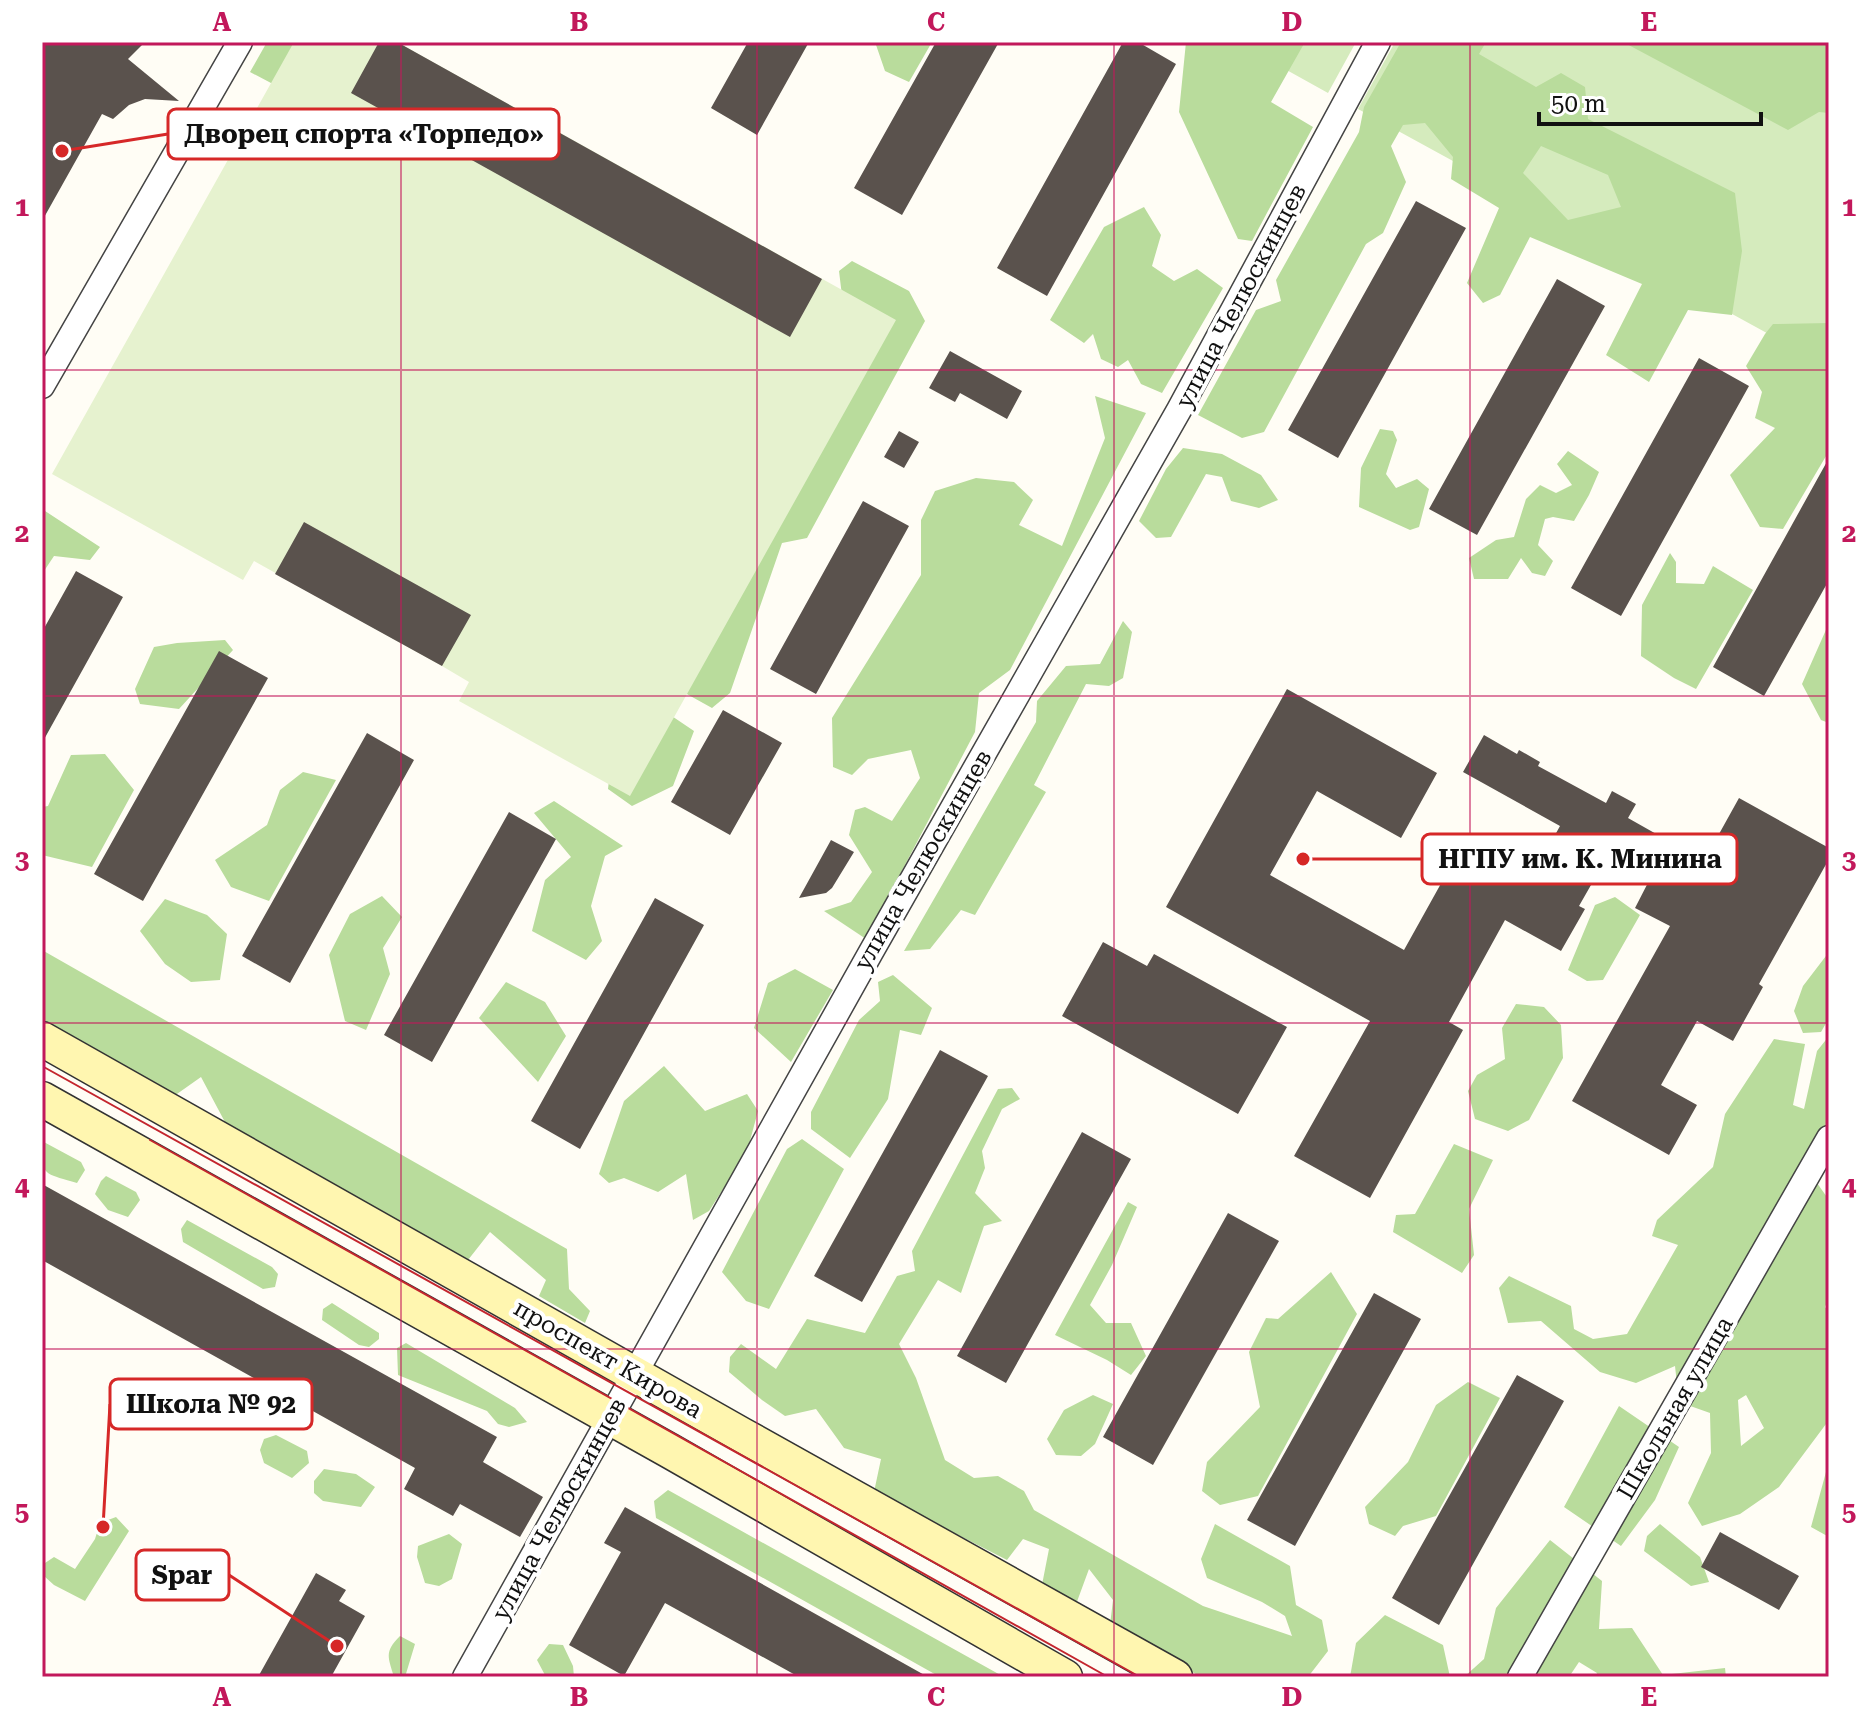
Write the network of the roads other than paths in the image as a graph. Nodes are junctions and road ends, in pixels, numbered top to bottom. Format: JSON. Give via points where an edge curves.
{"nodes":[{"id":1,"x":240,"y":42,"type":"edge"},
{"id":2,"x":1378,"y":42,"type":"edge"},
{"id":3,"x":42,"y":386,"type":"edge"},
{"id":4,"x":42,"y":1039,"type":"edge"},
{"id":5,"x":42,"y":1099,"type":"edge"},
{"id":6,"x":1829,"y":1138,"type":"edge"},
{"id":7,"x":635,"y":1374,"type":"junction"},
{"id":8,"x":611,"y":1418,"type":"junction"},
{"id":9,"x":465,"y":1677,"type":"edge"},
{"id":10,"x":1065,"y":1677,"type":"edge"},
{"id":11,"x":1175,"y":1677,"type":"edge"},
{"id":12,"x":1520,"y":1677,"type":"edge"}],
"edges":[{"from":1,"to":3,"type":"street"},
{"from":2,"to":7,"type":"street","name":"улица Челюскинцев","via":[[1179,410]]},
{"from":4,"to":7,"type":"street","name":"проспект Кирова"},
{"from":5,"to":8,"type":"street","name":"проспект Кирова"},
{"from":6,"to":12,"type":"street","name":"Школьная улица"},
{"from":7,"to":8,"type":"street","name":"улица Челюскинцев"},
{"from":7,"to":11,"type":"street","name":"проспект Кирова"},
{"from":8,"to":9,"type":"street","name":"улица Челюскинцев"},
{"from":8,"to":10,"type":"street","name":"проспект Кирова"}]}
